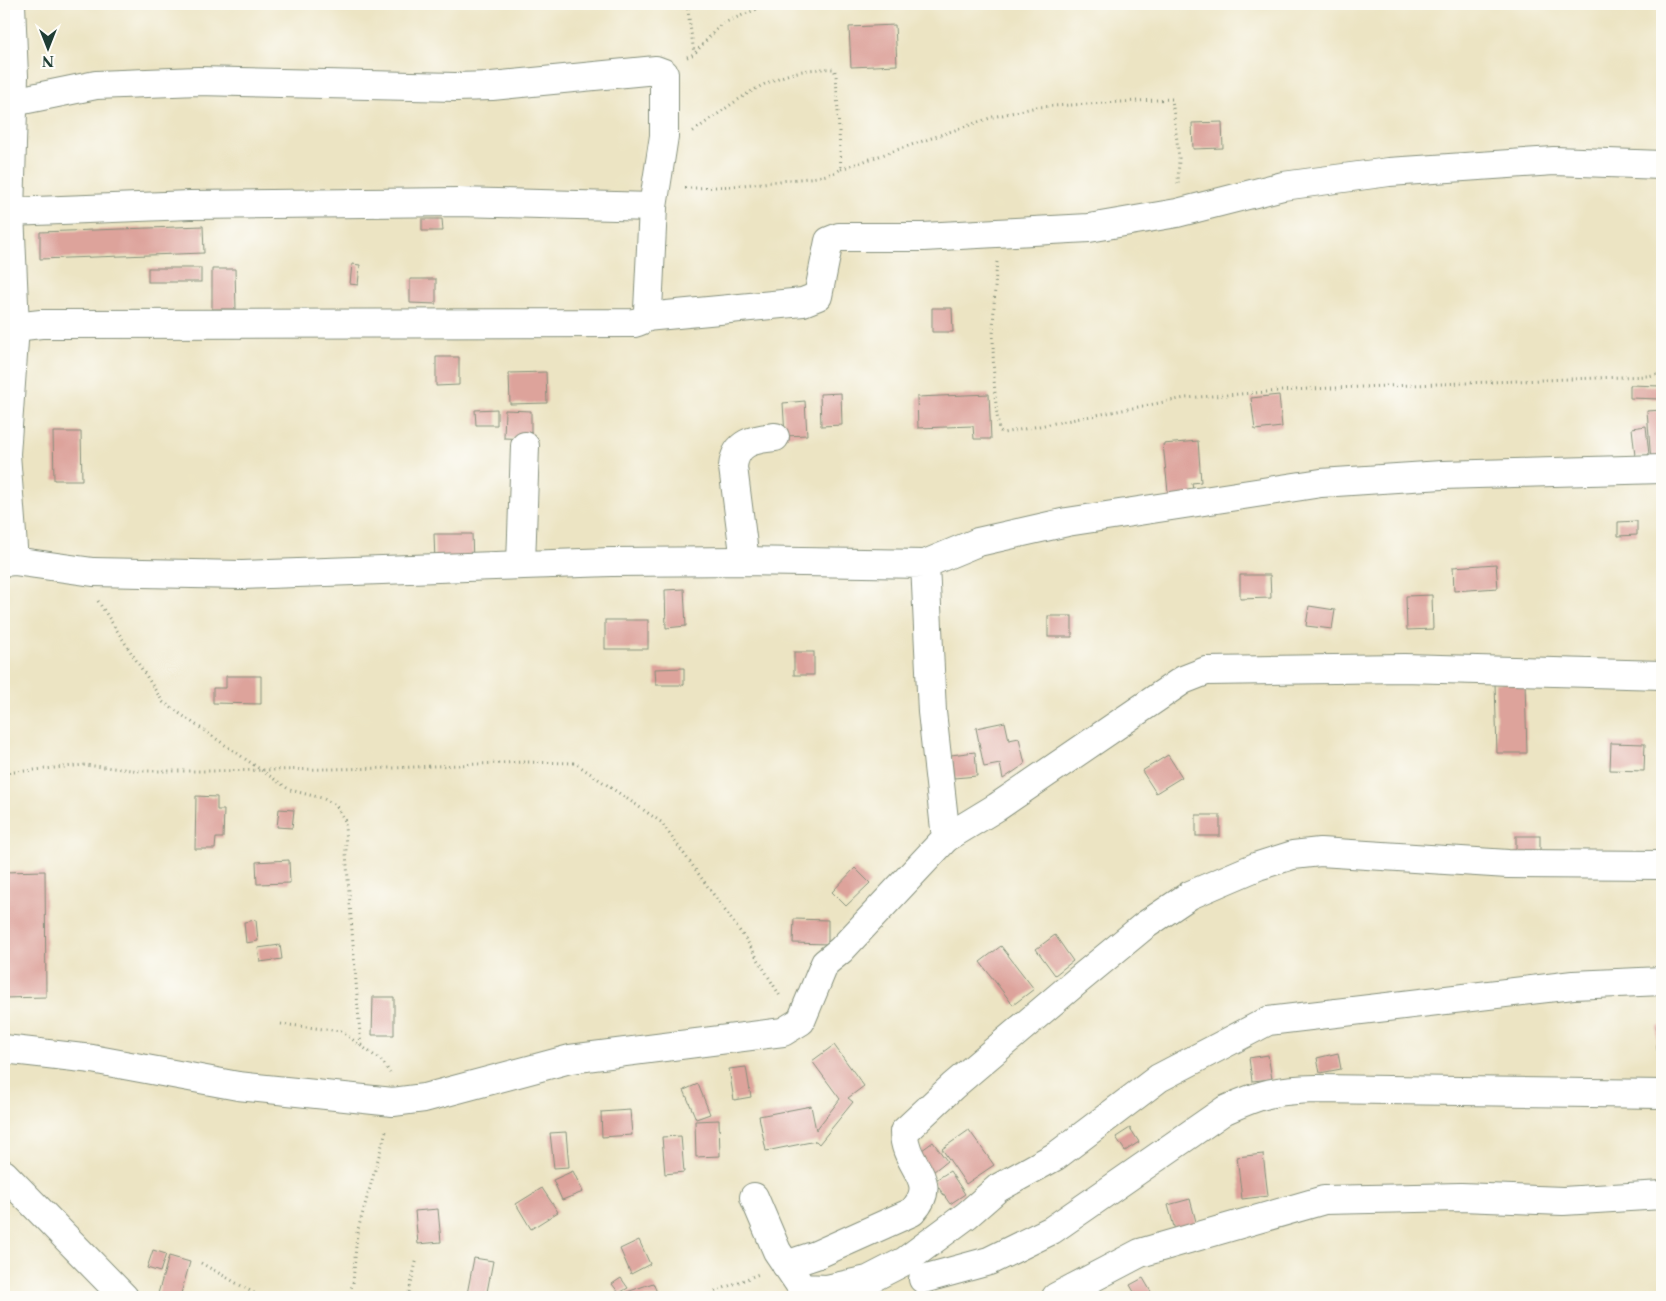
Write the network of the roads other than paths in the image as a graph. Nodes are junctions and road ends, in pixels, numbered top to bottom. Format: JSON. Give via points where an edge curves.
{"nodes":[{"id":1,"x":11,"y":4,"type":"edge"},
{"id":2,"x":13,"y":102,"type":"junction"},
{"id":3,"x":1662,"y":165,"type":"edge"},
{"id":4,"x":655,"y":198,"type":"junction"},
{"id":5,"x":10,"y":212,"type":"junction"},
{"id":6,"x":646,"y":317,"type":"junction"},
{"id":7,"x":15,"y":327,"type":"junction"},
{"id":8,"x":776,"y":437,"type":"dead end"},
{"id":9,"x":525,"y":446,"type":"dead end"},
{"id":10,"x":1662,"y":469,"type":"edge"},
{"id":11,"x":745,"y":560,"type":"junction"},
{"id":12,"x":9,"y":561,"type":"edge"},
{"id":13,"x":521,"y":564,"type":"junction"},
{"id":14,"x":925,"y":564,"type":"junction"},
{"id":15,"x":1662,"y":675,"type":"edge"},
{"id":16,"x":946,"y":838,"type":"junction"},
{"id":17,"x":1662,"y":865,"type":"edge"},
{"id":18,"x":1662,"y":981,"type":"edge"},
{"id":19,"x":4,"y":1049,"type":"edge"},
{"id":20,"x":1662,"y":1094,"type":"edge"},
{"id":21,"x":4,"y":1174,"type":"edge"},
{"id":22,"x":1662,"y":1195,"type":"edge"},
{"id":23,"x":754,"y":1197,"type":"dead end"},
{"id":24,"x":919,"y":1251,"type":"junction"},
{"id":25,"x":786,"y":1265,"type":"junction"},
{"id":26,"x":921,"y":1288,"type":"edge"},
{"id":27,"x":124,"y":1297,"type":"edge"},
{"id":28,"x":1056,"y":1297,"type":"edge"}],
"edges":[{"from":1,"to":2,"type":"street"},
{"from":2,"to":4,"type":"street","via":[[96,85],[198,81],[455,87],[663,71],[664,136]]},
{"from":2,"to":5,"type":"street"},
{"from":3,"to":6,"type":"street","via":[[1554,161],[1389,172],[1283,186],[1177,213],[1089,228],[923,237],[839,237],[829,241],[818,296],[803,302]]},
{"from":4,"to":5,"type":"street","via":[[190,205]]},
{"from":4,"to":6,"type":"street"},
{"from":5,"to":7,"type":"street"},
{"from":6,"to":7,"type":"street","via":[[634,323],[41,324]]},
{"from":7,"to":12,"type":"street","via":[[6,454]]},
{"from":8,"to":11,"type":"street","via":[[747,442],[738,448],[734,457]]},
{"from":9,"to":13,"type":"street"},
{"from":10,"to":14,"type":"street","via":[[1442,475],[1321,483],[1067,522],[978,542]]},
{"from":11,"to":13,"type":"street"},
{"from":11,"to":14,"type":"street"},
{"from":12,"to":13,"type":"street","via":[[93,572],[242,575]]},
{"from":14,"to":16,"type":"street","via":[[932,712]]},
{"from":15,"to":16,"type":"street","via":[[1404,668],[1206,671],[1183,680]]},
{"from":16,"to":19,"type":"street","via":[[825,963],[801,1022],[782,1032],[570,1059],[424,1098],[393,1102],[238,1086],[92,1059]]},
{"from":17,"to":25,"type":"street","via":[[1508,864],[1320,852],[1293,855],[1258,866],[1190,895],[1144,926],[1084,975],[904,1132],[904,1145],[925,1190],[923,1202],[912,1212]]},
{"from":18,"to":24,"type":"street","via":[[1573,984],[1268,1022],[1159,1078],[1056,1156],[998,1188]]},
{"from":20,"to":26,"type":"street","via":[[1278,1090],[1225,1110],[1052,1230],[989,1261]]},
{"from":21,"to":27,"type":"street"},
{"from":22,"to":28,"type":"street","via":[[1564,1201],[1461,1196],[1324,1200],[1140,1253]]},
{"from":23,"to":25,"type":"street"},
{"from":24,"to":25,"type":"street","via":[[905,1262],[868,1280],[827,1289],[802,1288]]},
{"from":24,"to":26,"type":"street"}]}
